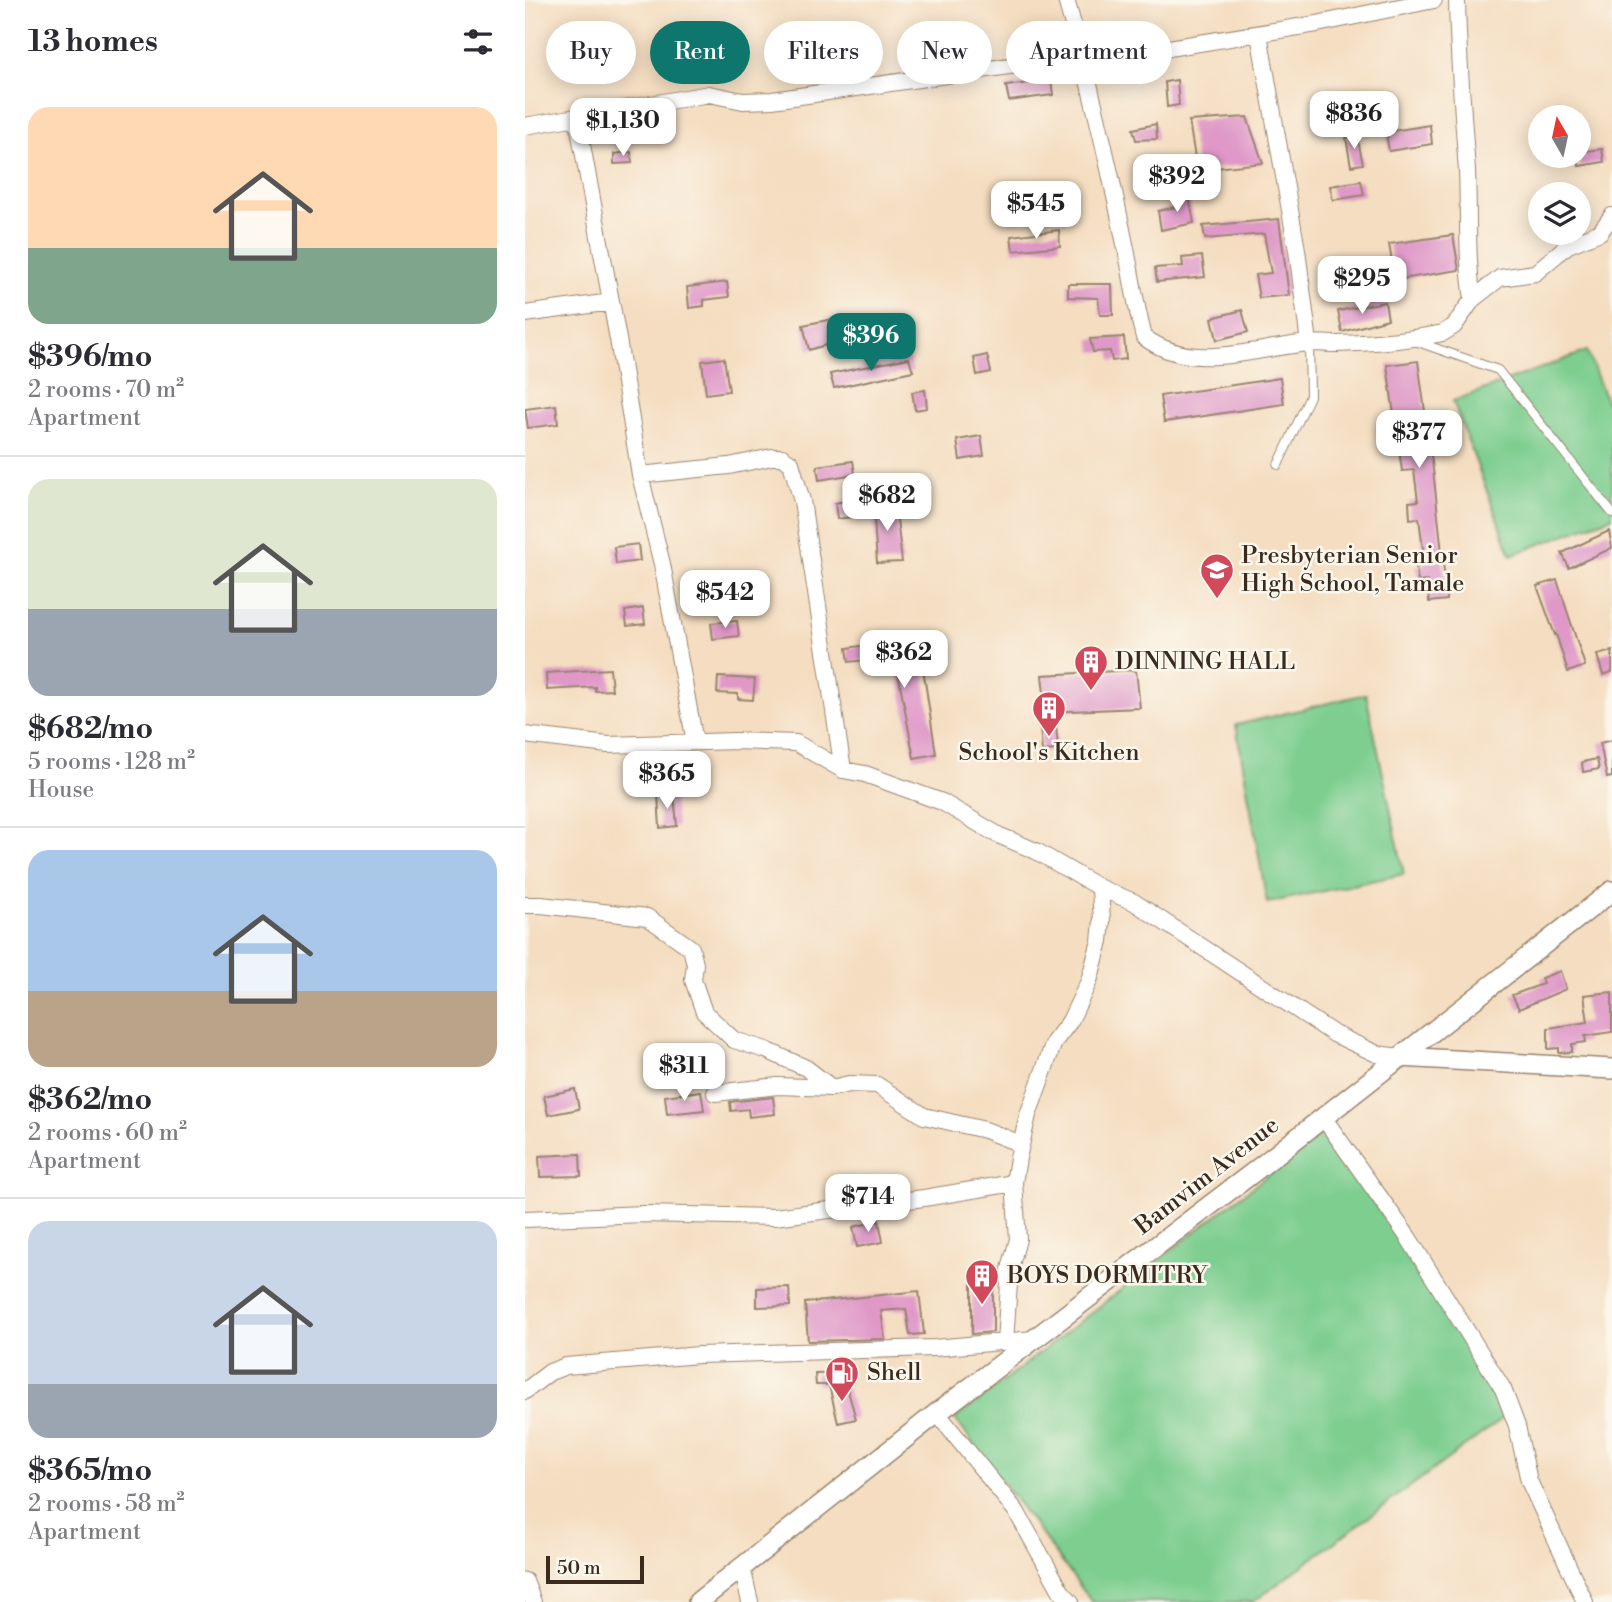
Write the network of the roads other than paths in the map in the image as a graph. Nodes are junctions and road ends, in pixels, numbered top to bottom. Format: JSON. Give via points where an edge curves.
{"nodes":[{"id":1,"x":1066,"y":0,"type":"edge"},
{"id":2,"x":1434,"y":0,"type":"edge"},
{"id":3,"x":1457,"y":0,"type":"edge"},
{"id":4,"x":1072,"y":21,"type":"edge"},
{"id":5,"x":1259,"y":34,"type":"junction"},
{"id":6,"x":1172,"y":48,"type":"edge"},
{"id":7,"x":1006,"y":68,"type":"edge"},
{"id":8,"x":1089,"y":84,"type":"edge"},
{"id":9,"x":577,"y":118,"type":"junction"},
{"id":10,"x":525,"y":126,"type":"edge"},
{"id":11,"x":1612,"y":216,"type":"edge"},
{"id":12,"x":1473,"y":299,"type":"junction"},
{"id":13,"x":611,"y":302,"type":"junction"},
{"id":14,"x":525,"y":314,"type":"edge"},
{"id":15,"x":1406,"y":338,"type":"junction"},
{"id":16,"x":1309,"y":343,"type":"junction"},
{"id":17,"x":1278,"y":464,"type":"dead end"},
{"id":18,"x":640,"y":475,"type":"junction"},
{"id":19,"x":1612,"y":513,"type":"edge"},
{"id":20,"x":525,"y":735,"type":"edge"},
{"id":21,"x":695,"y":741,"type":"junction"},
{"id":22,"x":843,"y":770,"type":"junction"},
{"id":23,"x":1100,"y":888,"type":"junction"},
{"id":24,"x":1612,"y":891,"type":"edge"},
{"id":25,"x":525,"y":905,"type":"edge"},
{"id":26,"x":1401,"y":1057,"type":"junction"},
{"id":27,"x":1612,"y":1069,"type":"edge"},
{"id":28,"x":832,"y":1088,"type":"junction"},
{"id":29,"x":715,"y":1093,"type":"dead end"},
{"id":30,"x":1323,"y":1117,"type":"junction"},
{"id":31,"x":1021,"y":1144,"type":"junction"},
{"id":32,"x":1014,"y":1182,"type":"junction"},
{"id":33,"x":525,"y":1219,"type":"edge"},
{"id":34,"x":1035,"y":1339,"type":"junction"},
{"id":35,"x":1005,"y":1342,"type":"junction"},
{"id":36,"x":525,"y":1391,"type":"edge"},
{"id":37,"x":937,"y":1413,"type":"junction"},
{"id":38,"x":742,"y":1567,"type":"junction"},
{"id":39,"x":525,"y":1581,"type":"edge"},
{"id":40,"x":1061,"y":1598,"type":"edge"},
{"id":41,"x":533,"y":1602,"type":"edge"},
{"id":42,"x":698,"y":1602,"type":"edge"},
{"id":43,"x":750,"y":1602,"type":"edge"},
{"id":44,"x":1585,"y":1602,"type":"edge"}],
"edges":[{"from":1,"to":4,"type":"street"},
{"from":2,"to":5,"type":"street"},
{"from":3,"to":12,"type":"street"},
{"from":5,"to":6,"type":"street"},
{"from":5,"to":16,"type":"street"},
{"from":7,"to":9,"type":"street","via":[[761,101],[709,94]]},
{"from":8,"to":16,"type":"street","via":[[1145,337],[1174,353],[1215,356]]},
{"from":9,"to":10,"type":"street"},
{"from":9,"to":13,"type":"street"},
{"from":11,"to":12,"type":"street","via":[[1600,232],[1568,245],[1535,273],[1500,278]]},
{"from":12,"to":15,"type":"street","via":[[1449,330]]},
{"from":13,"to":14,"type":"street"},
{"from":13,"to":18,"type":"street"},
{"from":15,"to":16,"type":"street"},
{"from":15,"to":19,"type":"lane","via":[[1498,370]]},
{"from":16,"to":17,"type":"lane","via":[[1310,396]]},
{"from":18,"to":21,"type":"street","via":[[662,564]]},
{"from":18,"to":22,"type":"street","via":[[772,457],[791,463],[801,501]]},
{"from":20,"to":21,"type":"street","via":[[608,745]]},
{"from":21,"to":22,"type":"street","via":[[796,743]]},
{"from":22,"to":23,"type":"street","via":[[942,802]]},
{"from":23,"to":26,"type":"street","via":[[1135,902],[1334,1034],[1377,1054]]},
{"from":23,"to":31,"type":"street","via":[[1100,941],[1089,981],[1054,1042]]},
{"from":24,"to":26,"type":"street","name":"Bamvim Avenue"},
{"from":25,"to":28,"type":"street","via":[[654,921],[691,948],[693,980],[704,1012],[734,1040],[806,1068]]},
{"from":26,"to":27,"type":"street"},
{"from":26,"to":30,"type":"street","name":"Bamvim Avenue"},
{"from":28,"to":29,"type":"street","via":[[778,1086]]},
{"from":28,"to":31,"type":"street","via":[[877,1085],[924,1116]]},
{"from":30,"to":34,"type":"street","name":"Bamvim Avenue"},
{"from":30,"to":44,"type":"street","via":[[1408,1237],[1503,1389],[1529,1481]]},
{"from":31,"to":32,"type":"street"},
{"from":32,"to":33,"type":"street","via":[[774,1217],[643,1214]]},
{"from":32,"to":35,"type":"street","via":[[1018,1239],[1010,1269]]},
{"from":34,"to":35,"type":"street"},
{"from":34,"to":37,"type":"street","name":"Bamvim Avenue"},
{"from":35,"to":36,"type":"street","via":[[934,1349],[699,1355],[566,1366]]},
{"from":37,"to":38,"type":"street","name":"Bamvim Avenue"},
{"from":37,"to":40,"type":"street","via":[[1016,1511]]},
{"from":38,"to":42,"type":"street","name":"Bamvim Avenue"},
{"from":38,"to":43,"type":"street"},
{"from":39,"to":41,"type":"street"}]}
